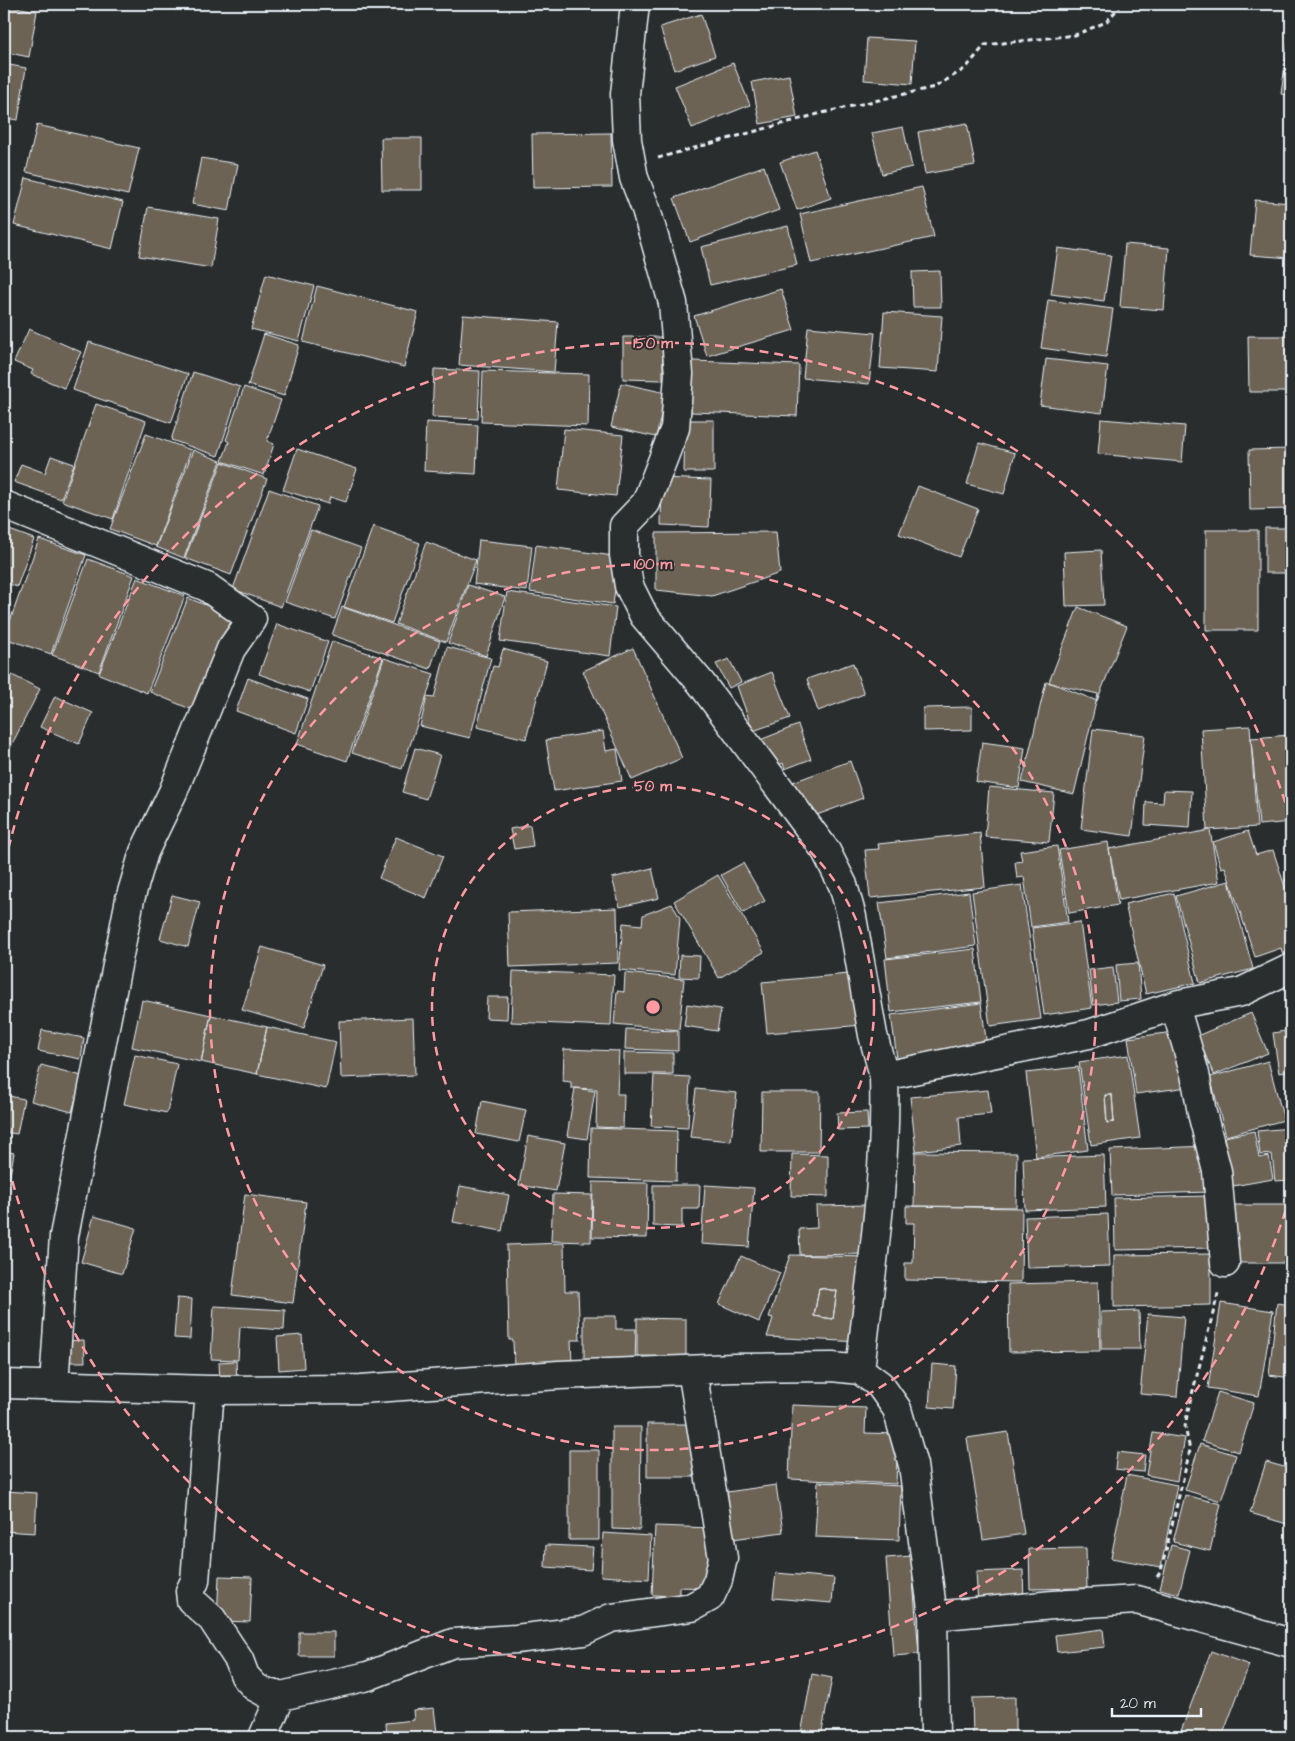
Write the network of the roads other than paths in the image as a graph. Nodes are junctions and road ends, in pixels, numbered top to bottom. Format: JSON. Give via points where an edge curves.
{"nodes":[{"id":1,"x":635,"y":4,"type":"edge"},
{"id":2,"x":4,"y":505,"type":"edge"},
{"id":3,"x":1291,"y":968,"type":"edge"},
{"id":4,"x":1179,"y":1004,"type":"junction"},
{"id":5,"x":884,"y":1076,"type":"junction"},
{"id":6,"x":1225,"y":1263,"type":"road end"},
{"id":7,"x":692,"y":1370,"type":"junction"},
{"id":8,"x":860,"y":1370,"type":"junction"},
{"id":9,"x":4,"y":1384,"type":"edge"},
{"id":10,"x":54,"y":1385,"type":"junction"},
{"id":11,"x":210,"y":1390,"type":"junction"},
{"id":12,"x":933,"y":1616,"type":"junction"},
{"id":13,"x":1291,"y":1643,"type":"edge"},
{"id":14,"x":281,"y":1696,"type":"junction"},
{"id":15,"x":264,"y":1737,"type":"edge"},
{"id":16,"x":935,"y":1737,"type":"edge"}],
"edges":[{"from":1,"to":5,"type":"street","via":[[626,94],[627,140],[631,166],[673,303],[679,374],[675,428],[646,503],[624,526],[629,586],[644,616],[701,683],[826,850],[843,885],[852,917],[873,1035]]},
{"from":2,"to":10,"type":"street","via":[[206,587],[252,619],[231,649],[173,792],[144,852],[130,899],[64,1236]]},
{"from":3,"to":4,"type":"street","via":[[1241,992]]},
{"from":4,"to":5,"type":"street","via":[[1089,1034]]},
{"from":4,"to":6,"type":"street","via":[[1178,1016],[1217,1171]]},
{"from":5,"to":8,"type":"street","via":[[881,1189]]},
{"from":7,"to":8,"type":"street","via":[[799,1366]]},
{"from":7,"to":11,"type":"street","via":[[361,1389]]},
{"from":7,"to":14,"type":"street","via":[[723,1558],[710,1597],[692,1607],[611,1618],[583,1631],[453,1643],[368,1676]]},
{"from":8,"to":12,"type":"street","via":[[880,1385],[897,1409],[913,1465]]},
{"from":9,"to":10,"type":"street"},
{"from":10,"to":11,"type":"street"},
{"from":11,"to":14,"type":"street","via":[[191,1600],[212,1619],[245,1676],[255,1687]]},
{"from":12,"to":13,"type":"street","via":[[1137,1600]]},
{"from":12,"to":16,"type":"street"},
{"from":14,"to":15,"type":"street"}]}
